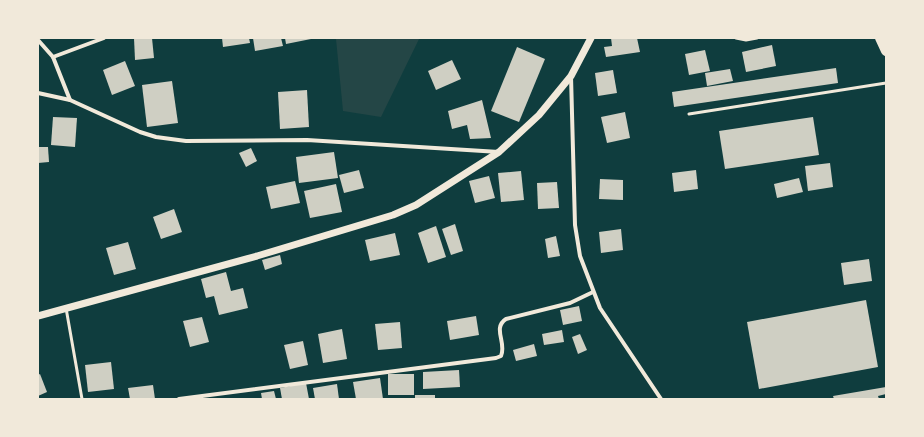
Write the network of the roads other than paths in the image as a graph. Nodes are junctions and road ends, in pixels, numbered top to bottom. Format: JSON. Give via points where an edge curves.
{"nodes":[{"id":1,"x":104,"y":38,"type":"edge"},
{"id":2,"x":591,"y":38,"type":"edge"},
{"id":3,"x":736,"y":38,"type":"edge"},
{"id":4,"x":757,"y":38,"type":"edge"},
{"id":5,"x":880,"y":38,"type":"edge"},
{"id":6,"x":38,"y":40,"type":"edge"},
{"id":7,"x":886,"y":51,"type":"edge"},
{"id":8,"x":53,"y":57,"type":"junction"},
{"id":9,"x":571,"y":76,"type":"junction"},
{"id":10,"x":886,"y":83,"type":"edge"},
{"id":11,"x":38,"y":94,"type":"edge"},
{"id":12,"x":70,"y":100,"type":"junction"},
{"id":13,"x":689,"y":114,"type":"dead end"},
{"id":14,"x":499,"y":152,"type":"junction"},
{"id":15,"x":593,"y":292,"type":"junction"},
{"id":16,"x":66,"y":308,"type":"junction"},
{"id":17,"x":38,"y":316,"type":"edge"},
{"id":18,"x":82,"y":399,"type":"edge"},
{"id":19,"x":179,"y":399,"type":"edge"},
{"id":20,"x":661,"y":399,"type":"edge"}],
"edges":[{"from":1,"to":8,"type":"street"},
{"from":2,"to":9,"type":"street"},
{"from":3,"to":4,"type":"lane"},
{"from":5,"to":7,"type":"main road"},
{"from":6,"to":8,"type":"street"},
{"from":8,"to":12,"type":"street"},
{"from":9,"to":14,"type":"street","via":[[539,114]]},
{"from":9,"to":15,"type":"street","via":[[574,225],[580,256]]},
{"from":10,"to":13,"type":"lane"},
{"from":11,"to":12,"type":"street"},
{"from":12,"to":14,"type":"street","via":[[140,132],[186,141],[307,140]]},
{"from":14,"to":16,"type":"street","via":[[439,192],[393,215]]},
{"from":15,"to":19,"type":"street","via":[[570,303],[500,322],[504,351],[496,358]]},
{"from":15,"to":20,"type":"street","via":[[600,308]]},
{"from":16,"to":17,"type":"street"},
{"from":16,"to":18,"type":"lane"}]}
